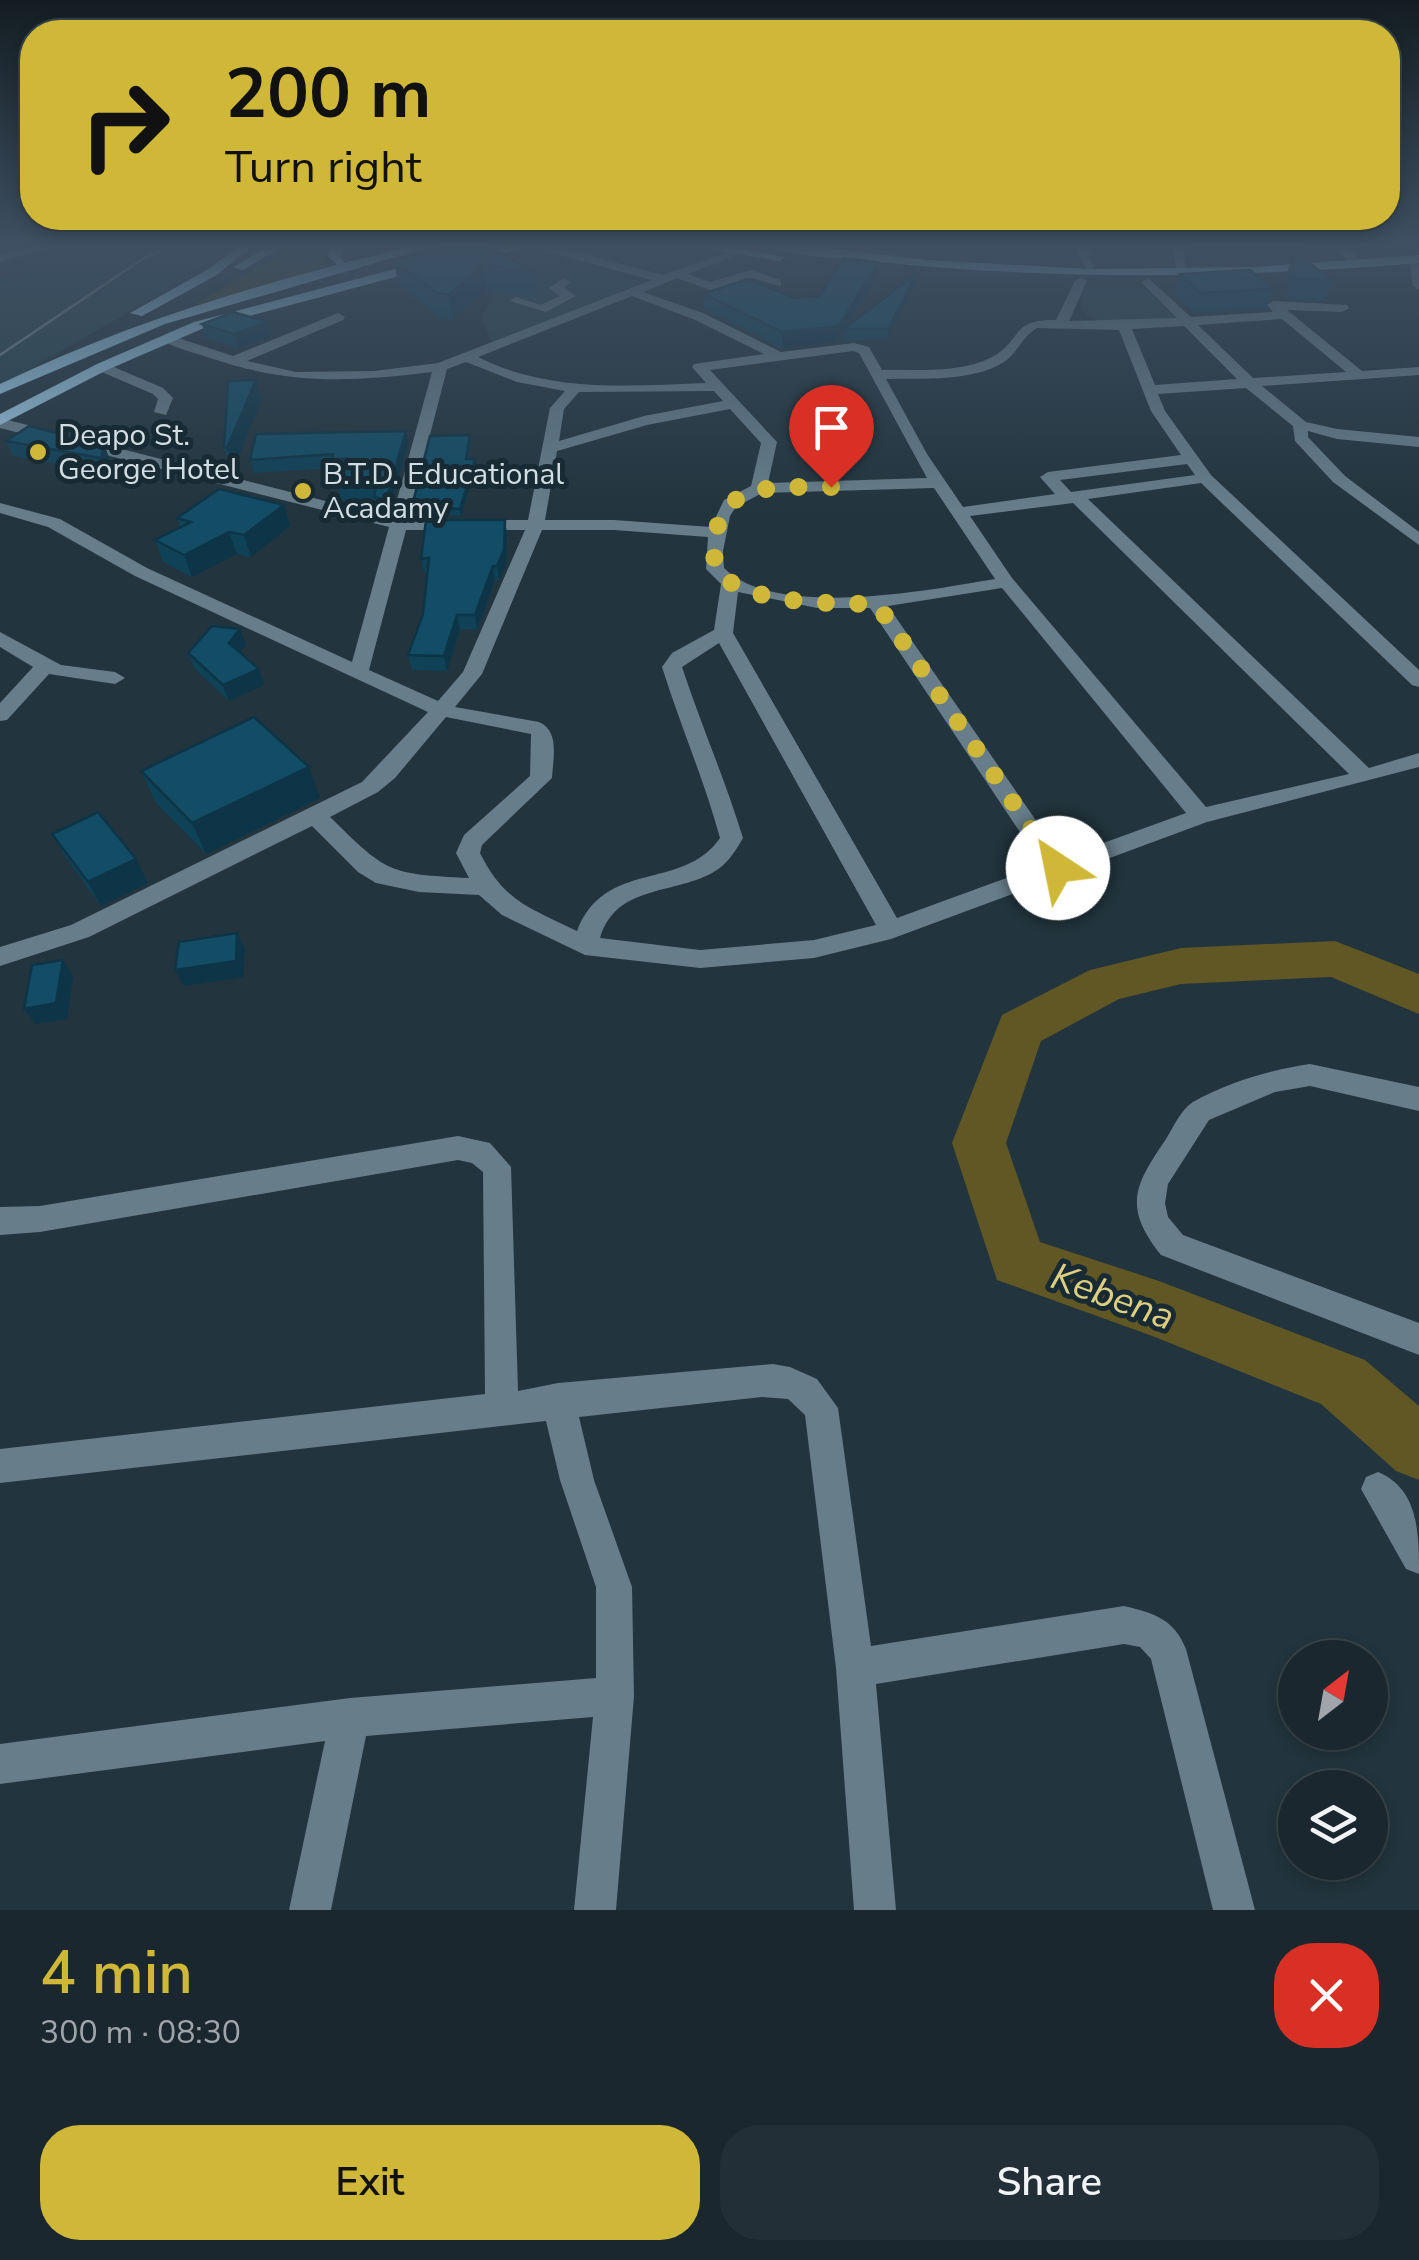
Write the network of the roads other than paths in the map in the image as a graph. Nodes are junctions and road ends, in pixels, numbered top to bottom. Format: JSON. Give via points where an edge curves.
{"nodes":[{"id":1,"x":96,"y":332,"type":"edge"},
{"id":2,"x":123,"y":332,"type":"edge"},
{"id":3,"x":157,"y":332,"type":"edge"},
{"id":4,"x":182,"y":332,"type":"edge"},
{"id":5,"x":302,"y":332,"type":"edge"},
{"id":6,"x":524,"y":332,"type":"edge"},
{"id":7,"x":730,"y":332,"type":"edge"},
{"id":8,"x":1023,"y":332,"type":"edge"},
{"id":9,"x":1126,"y":332,"type":"edge"},
{"id":10,"x":1198,"y":332,"type":"edge"},
{"id":11,"x":1305,"y":332,"type":"edge"},
{"id":12,"x":166,"y":338,"type":"junction"},
{"id":13,"x":465,"y":356,"type":"junction"},
{"id":14,"x":778,"y":356,"type":"junction"},
{"id":15,"x":232,"y":362,"type":"junction"},
{"id":16,"x":440,"y":367,"type":"junction"},
{"id":17,"x":102,"y":368,"type":"junction"},
{"id":18,"x":1419,"y":370,"type":"edge"},
{"id":19,"x":876,"y":375,"type":"junction"},
{"id":20,"x":1358,"y":375,"type":"junction"},
{"id":21,"x":0,"y":379,"type":"edge"},
{"id":22,"x":1250,"y":384,"type":"junction"},
{"id":23,"x":576,"y":387,"type":"junction"},
{"id":24,"x":717,"y":387,"type":"junction"},
{"id":25,"x":0,"y":390,"type":"edge"},
{"id":26,"x":1150,"y":390,"type":"junction"},
{"id":27,"x":734,"y":403,"type":"junction"},
{"id":28,"x":0,"y":412,"type":"edge"},
{"id":29,"x":161,"y":412,"type":"dead end"},
{"id":30,"x":0,"y":422,"type":"edge"},
{"id":31,"x":1301,"y":425,"type":"junction"},
{"id":32,"x":1419,"y":442,"type":"edge"},
{"id":33,"x":548,"y":449,"type":"junction"},
{"id":34,"x":1190,"y":458,"type":"junction"},
{"id":35,"x":1205,"y":478,"type":"junction"},
{"id":36,"x":937,"y":483,"type":"junction"},
{"id":37,"x":760,"y":488,"type":"junction"},
{"id":38,"x":1073,"y":498,"type":"junction"},
{"id":39,"x":0,"y":508,"type":"edge"},
{"id":40,"x":958,"y":513,"type":"junction"},
{"id":41,"x":401,"y":525,"type":"junction"},
{"id":42,"x":535,"y":526,"type":"junction"},
{"id":43,"x":717,"y":534,"type":"junction"},
{"id":44,"x":1419,"y":540,"type":"edge"},
{"id":45,"x":1006,"y":582,"type":"junction"},
{"id":46,"x":730,"y":584,"type":"junction"},
{"id":47,"x":877,"y":604,"type":"junction"},
{"id":48,"x":723,"y":633,"type":"junction"},
{"id":49,"x":0,"y":638,"type":"edge"},
{"id":50,"x":42,"y":668,"type":"junction"},
{"id":51,"x":359,"y":672,"type":"junction"},
{"id":52,"x":115,"y":678,"type":"dead end"},
{"id":53,"x":1419,"y":681,"type":"edge"},
{"id":54,"x":440,"y":710,"type":"junction"},
{"id":55,"x":0,"y":715,"type":"edge"},
{"id":56,"x":1419,"y":760,"type":"edge"},
{"id":57,"x":1364,"y":777,"type":"junction"},
{"id":58,"x":314,"y":815,"type":"junction"},
{"id":59,"x":1202,"y":816,"type":"junction"},
{"id":60,"x":1058,"y":868,"type":"junction"},
{"id":61,"x":485,"y":888,"type":"junction"},
{"id":62,"x":891,"y":930,"type":"junction"},
{"id":63,"x":585,"y":946,"type":"junction"},
{"id":64,"x":0,"y":957,"type":"edge"},
{"id":65,"x":1419,"y":1098,"type":"edge"},
{"id":66,"x":0,"y":1222,"type":"edge"},
{"id":67,"x":1419,"y":1340,"type":"edge"},
{"id":68,"x":558,"y":1400,"type":"junction"},
{"id":69,"x":502,"y":1409,"type":"junction"},
{"id":70,"x":0,"y":1466,"type":"edge"},
{"id":71,"x":1378,"y":1488,"type":"dead end"},
{"id":72,"x":1419,"y":1556,"type":"edge"},
{"id":73,"x":855,"y":1668,"type":"junction"},
{"id":74,"x":615,"y":1696,"type":"junction"},
{"id":75,"x":350,"y":1718,"type":"junction"},
{"id":76,"x":0,"y":1764,"type":"edge"},
{"id":77,"x":310,"y":1910,"type":"edge"},
{"id":78,"x":595,"y":1910,"type":"edge"},
{"id":79,"x":876,"y":1910,"type":"edge"},
{"id":80,"x":1234,"y":1910,"type":"edge"}],
"edges":[{"from":1,"to":21,"type":"main road"},
{"from":2,"to":25,"type":"main road"},
{"from":3,"to":28,"type":"main road"},
{"from":4,"to":12,"type":"main road"},
{"from":5,"to":15,"type":"street"},
{"from":6,"to":13,"type":"street"},
{"from":7,"to":14,"type":"street"},
{"from":8,"to":19,"type":"street","via":[[994,361]]},
{"from":9,"to":26,"type":"street"},
{"from":10,"to":22,"type":"street"},
{"from":11,"to":20,"type":"street"},
{"from":12,"to":15,"type":"street"},
{"from":12,"to":17,"type":"main road"},
{"from":13,"to":16,"type":"street"},
{"from":13,"to":23,"type":"street","via":[[518,378]]},
{"from":14,"to":19,"type":"street","via":[[860,348]]},
{"from":14,"to":24,"type":"street","via":[[699,367]]},
{"from":15,"to":16,"type":"street","via":[[296,376]]},
{"from":16,"to":41,"type":"street"},
{"from":17,"to":29,"type":"street","via":[[158,391],[166,398]]},
{"from":17,"to":30,"type":"main road"},
{"from":18,"to":20,"type":"street"},
{"from":19,"to":36,"type":"street"},
{"from":20,"to":22,"type":"street"},
{"from":22,"to":26,"type":"street"},
{"from":22,"to":31,"type":"street"},
{"from":23,"to":24,"type":"street"},
{"from":23,"to":33,"type":"street","via":[[557,408]]},
{"from":24,"to":27,"type":"street"},
{"from":26,"to":34,"type":"street"},
{"from":27,"to":33,"type":"street"},
{"from":27,"to":37,"type":"street","via":[[768,442]]},
{"from":30,"to":41,"type":"street"},
{"from":31,"to":32,"type":"street"},
{"from":31,"to":44,"type":"street","via":[[1308,449]]},
{"from":33,"to":42,"type":"street"},
{"from":34,"to":35,"type":"street"},
{"from":34,"to":38,"type":"street","via":[[1043,473]]},
{"from":35,"to":38,"type":"street"},
{"from":35,"to":53,"type":"street"},
{"from":36,"to":37,"type":"street"},
{"from":36,"to":40,"type":"street"},
{"from":37,"to":43,"type":"street","via":[[730,504]]},
{"from":38,"to":40,"type":"street"},
{"from":38,"to":57,"type":"street"},
{"from":39,"to":51,"type":"street","via":[[54,523],[141,572]]},
{"from":40,"to":45,"type":"street"},
{"from":41,"to":42,"type":"street"},
{"from":41,"to":51,"type":"street"},
{"from":42,"to":43,"type":"street"},
{"from":42,"to":54,"type":"street","via":[[472,674]]},
{"from":43,"to":46,"type":"street","via":[[715,568]]},
{"from":45,"to":47,"type":"street"},
{"from":45,"to":59,"type":"street"},
{"from":46,"to":47,"type":"street","via":[[806,602]]},
{"from":46,"to":48,"type":"street"},
{"from":47,"to":60,"type":"street"},
{"from":48,"to":62,"type":"street"},
{"from":48,"to":63,"type":"street","via":[[672,667],[710,764],[732,838],[727,850],[703,870],[613,898],[596,916]]},
{"from":49,"to":50,"type":"street"},
{"from":50,"to":52,"type":"street"},
{"from":50,"to":55,"type":"street"},
{"from":51,"to":54,"type":"street"},
{"from":54,"to":58,"type":"street","via":[[379,780]]},
{"from":54,"to":61,"type":"street","via":[[528,725],[543,737],[540,778],[472,841],[468,853]]},
{"from":56,"to":57,"type":"street"},
{"from":57,"to":59,"type":"street"},
{"from":58,"to":61,"type":"street","via":[[384,877]]},
{"from":58,"to":64,"type":"street","via":[[80,930]]},
{"from":59,"to":60,"type":"street"},
{"from":60,"to":62,"type":"street"},
{"from":61,"to":63,"type":"street"},
{"from":62,"to":63,"type":"street","via":[[814,949],[700,959]]},
{"from":65,"to":67,"type":"street","via":[[1310,1075],[1259,1086],[1199,1112],[1154,1180],[1150,1203],[1154,1222],[1172,1245]]},
{"from":66,"to":69,"type":"street","via":[[458,1148],[480,1152],[497,1167]]},
{"from":68,"to":69,"type":"street"},
{"from":68,"to":73,"type":"street","via":[[750,1381],[804,1386],[821,1408]]},
{"from":68,"to":74,"type":"street","via":[[576,1480],[614,1587]]},
{"from":69,"to":70,"type":"street"},
{"from":71,"to":72,"type":"street"},
{"from":73,"to":79,"type":"street"},
{"from":73,"to":80,"type":"street","via":[[1124,1625],[1151,1631],[1166,1649]]},
{"from":74,"to":75,"type":"street"},
{"from":74,"to":78,"type":"street"},
{"from":75,"to":76,"type":"street"},
{"from":75,"to":77,"type":"street"}]}
